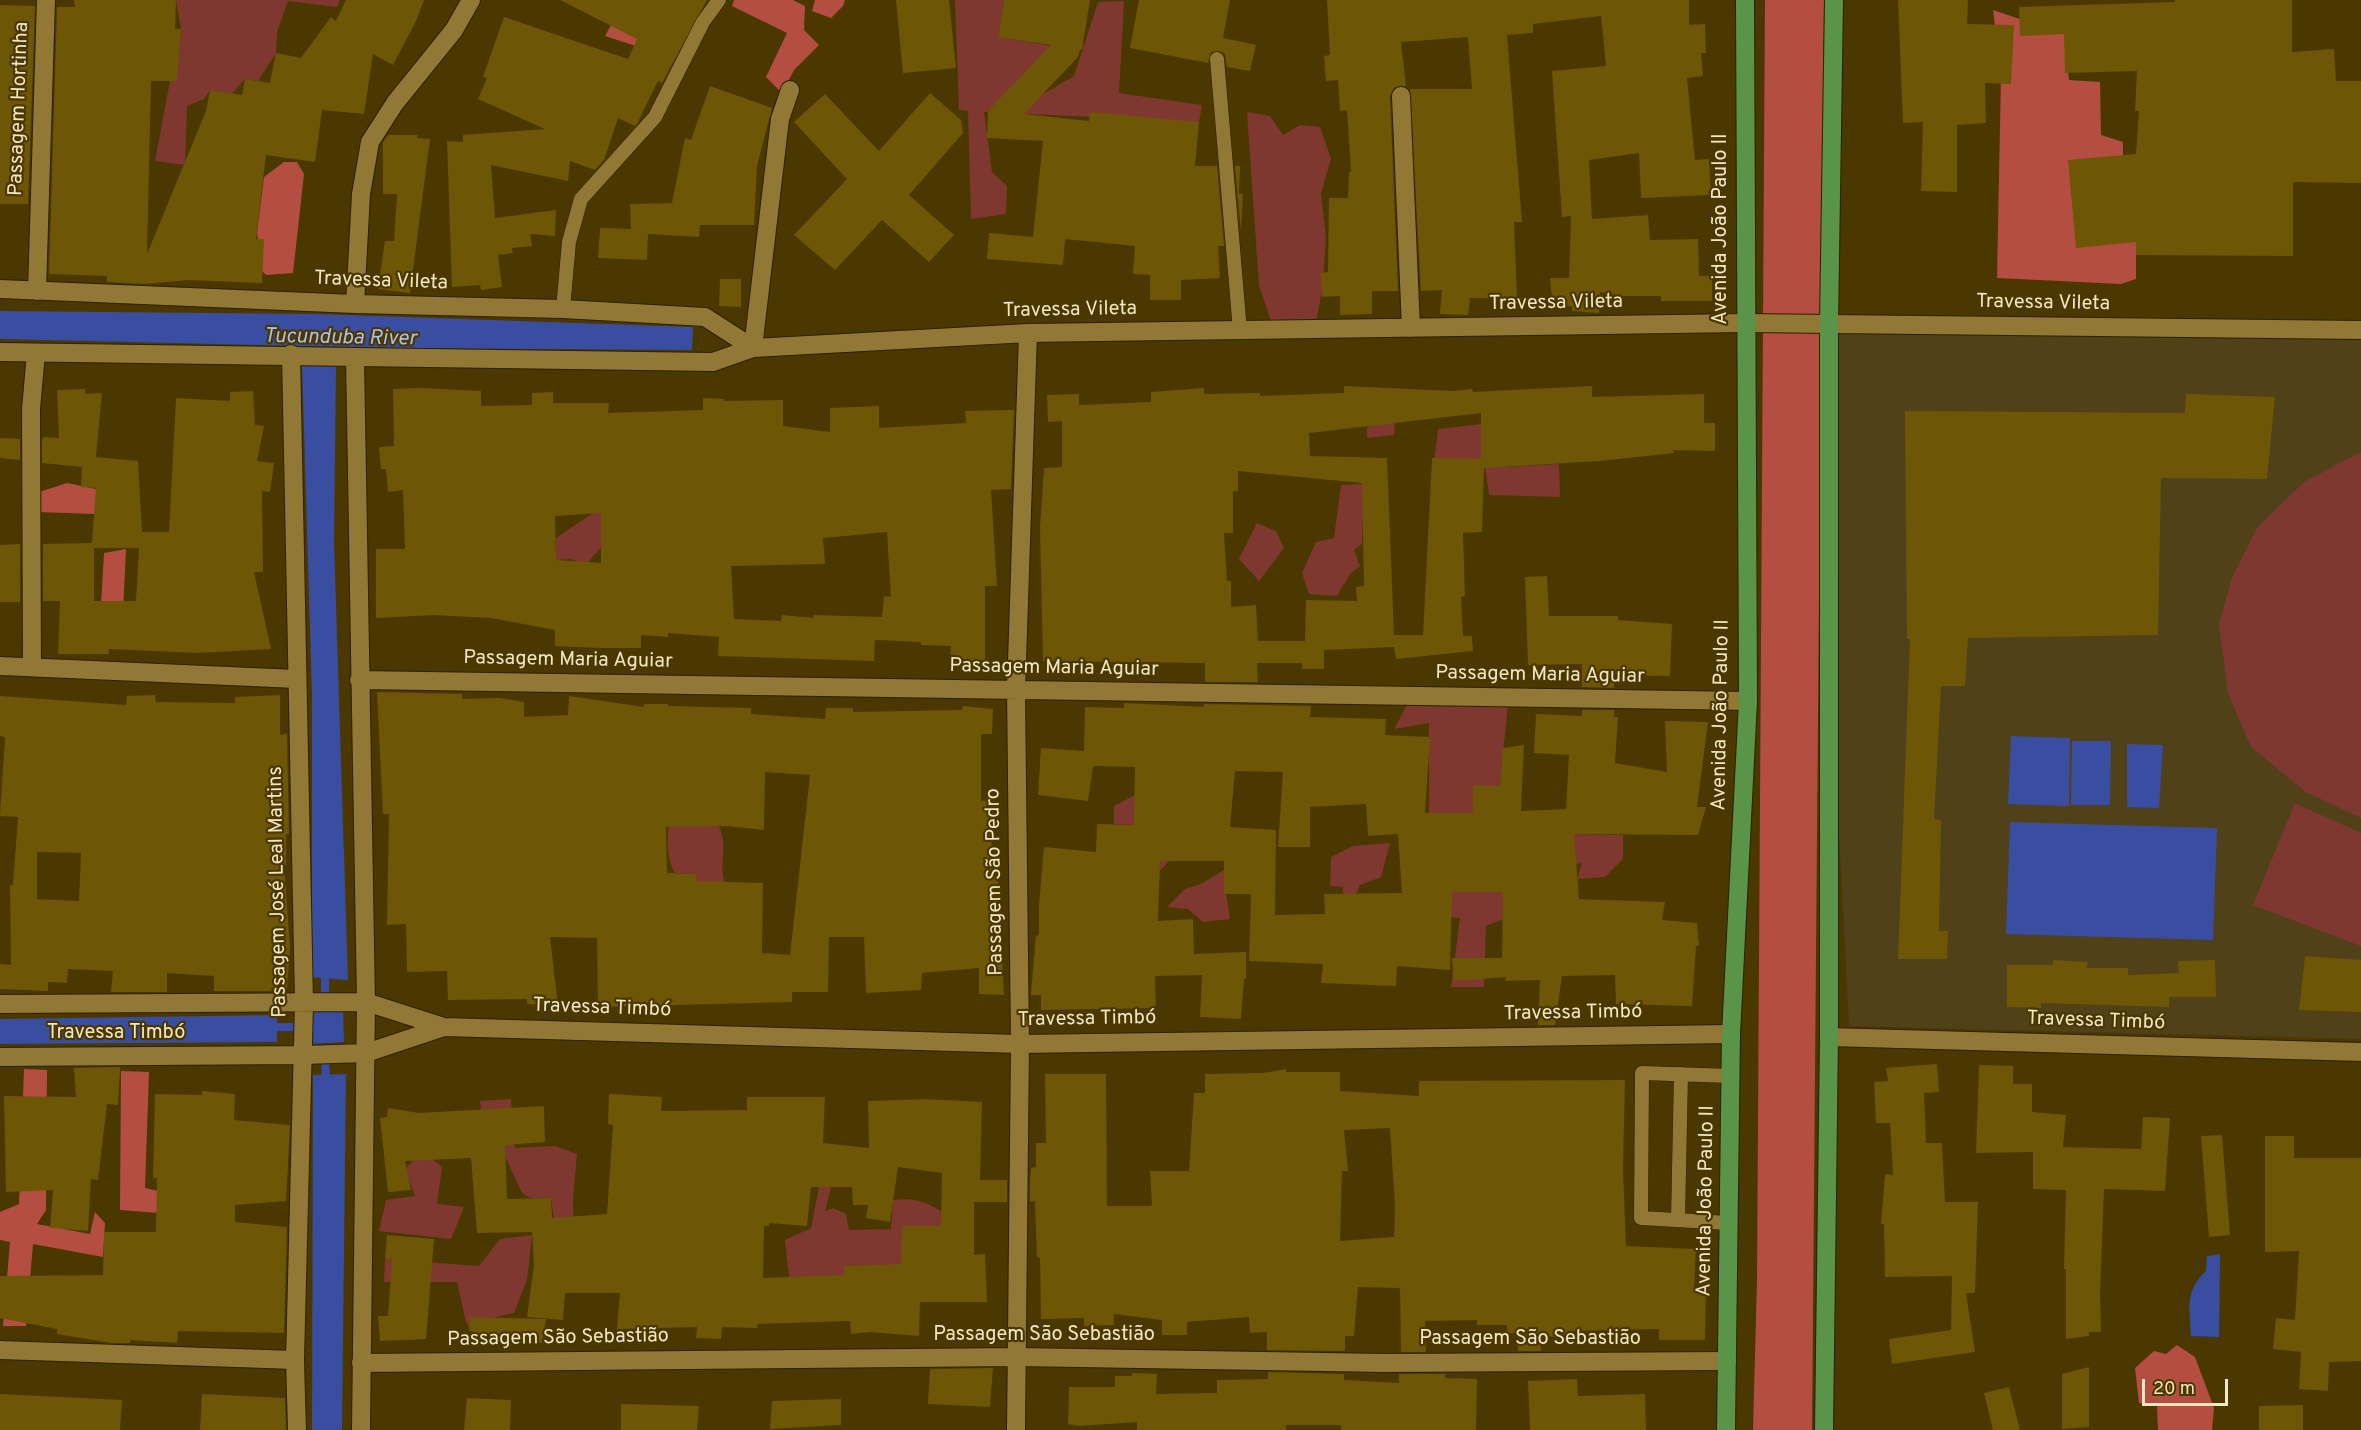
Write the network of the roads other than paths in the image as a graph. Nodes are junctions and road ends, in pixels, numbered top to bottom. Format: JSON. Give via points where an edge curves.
{"nodes":[{"id":1,"x":46,"y":0,"type":"edge"},
{"id":2,"x":471,"y":0,"type":"edge"},
{"id":3,"x":719,"y":0,"type":"edge"},
{"id":4,"x":1745,"y":0,"type":"edge"},
{"id":5,"x":1834,"y":0,"type":"edge"},
{"id":6,"x":1217,"y":59,"type":"dead end"},
{"id":7,"x":790,"y":90,"type":"dead end"},
{"id":8,"x":1401,"y":96,"type":"dead end"},
{"id":9,"x":0,"y":289,"type":"edge"},
{"id":10,"x":37,"y":291,"type":"junction"},
{"id":11,"x":355,"y":304,"type":"junction"},
{"id":12,"x":564,"y":309,"type":"junction"},
{"id":13,"x":1745,"y":323,"type":"junction"},
{"id":14,"x":1829,"y":323,"type":"junction"},
{"id":15,"x":1411,"y":328,"type":"junction"},
{"id":16,"x":2361,"y":330,"type":"edge"},
{"id":17,"x":1240,"y":331,"type":"junction"},
{"id":18,"x":1028,"y":333,"type":"junction"},
{"id":19,"x":753,"y":348,"type":"junction"},
{"id":20,"x":0,"y":352,"type":"edge"},
{"id":21,"x":36,"y":353,"type":"junction"},
{"id":22,"x":291,"y":354,"type":"junction"},
{"id":23,"x":355,"y":357,"type":"junction"},
{"id":24,"x":0,"y":666,"type":"edge"},
{"id":25,"x":32,"y":667,"type":"junction"},
{"id":26,"x":297,"y":679,"type":"junction"},
{"id":27,"x":359,"y":680,"type":"junction"},
{"id":28,"x":1016,"y":691,"type":"junction"},
{"id":29,"x":1748,"y":701,"type":"junction"},
{"id":30,"x":357,"y":1002,"type":"junction"},
{"id":31,"x":0,"y":1004,"type":"edge"},
{"id":32,"x":306,"y":1007,"type":"junction"},
{"id":33,"x":444,"y":1027,"type":"junction"},
{"id":34,"x":1731,"y":1034,"type":"junction"},
{"id":35,"x":1829,"y":1038,"type":"junction"},
{"id":36,"x":1020,"y":1044,"type":"junction"},
{"id":37,"x":306,"y":1051,"type":"junction"},
{"id":38,"x":2361,"y":1052,"type":"edge"},
{"id":39,"x":366,"y":1053,"type":"junction"},
{"id":40,"x":0,"y":1057,"type":"edge"},
{"id":41,"x":1681,"y":1074,"type":"junction"},
{"id":42,"x":1731,"y":1076,"type":"junction"},
{"id":43,"x":1678,"y":1220,"type":"junction"},
{"id":44,"x":1729,"y":1223,"type":"junction"},
{"id":45,"x":0,"y":1350,"type":"edge"},
{"id":46,"x":1017,"y":1357,"type":"junction"},
{"id":47,"x":295,"y":1360,"type":"junction"},
{"id":48,"x":1727,"y":1361,"type":"junction"},
{"id":49,"x":361,"y":1364,"type":"junction"},
{"id":50,"x":297,"y":1430,"type":"edge"},
{"id":51,"x":361,"y":1430,"type":"edge"},
{"id":52,"x":1016,"y":1430,"type":"edge"},
{"id":53,"x":1726,"y":1430,"type":"edge"},
{"id":54,"x":1824,"y":1430,"type":"edge"}],
"edges":[{"from":1,"to":10,"type":"street","name":"Passagem Hortinha"},
{"from":2,"to":11,"type":"street","via":[[454,30],[395,103],[370,142],[361,194]]},
{"from":3,"to":12,"type":"lane","via":[[703,22],[655,117],[581,199],[569,242]]},
{"from":4,"to":13,"type":"main road","name":"Avenida João Paulo II"},
{"from":5,"to":14,"type":"main road"},
{"from":6,"to":17,"type":"lane"},
{"from":7,"to":19,"type":"street","via":[[780,118]]},
{"from":8,"to":15,"type":"street"},
{"from":9,"to":10,"type":"street","name":"Travessa Vileta"},
{"from":10,"to":11,"type":"street","name":"Travessa Vileta"},
{"from":11,"to":12,"type":"street","name":"Travessa Vileta"},
{"from":12,"to":19,"type":"street","name":"Travessa Vileta","via":[[705,318]]},
{"from":13,"to":14,"type":"street","name":"Travessa Vileta"},
{"from":13,"to":15,"type":"street","name":"Travessa Vileta"},
{"from":13,"to":29,"type":"main road","name":"Avenida João Paulo II"},
{"from":14,"to":16,"type":"street","name":"Travessa Vileta"},
{"from":14,"to":35,"type":"main road"},
{"from":15,"to":17,"type":"street","name":"Travessa Vileta"},
{"from":17,"to":18,"type":"street","name":"Travessa Vileta"},
{"from":18,"to":19,"type":"street","name":"Travessa Vileta"},
{"from":18,"to":28,"type":"street","name":"Passagem São Pedro"},
{"from":19,"to":23,"type":"street","name":"Travessa Vileta","via":[[712,362]]},
{"from":20,"to":21,"type":"street","name":"Travessa Vileta"},
{"from":21,"to":22,"type":"street","name":"Travessa Vileta"},
{"from":21,"to":25,"type":"street","via":[[31,409],[29,559]]},
{"from":22,"to":23,"type":"street","name":"Travessa Vileta"},
{"from":22,"to":26,"type":"street","name":"Passagem José Leal Martins"},
{"from":23,"to":27,"type":"street"},
{"from":24,"to":25,"type":"street"},
{"from":25,"to":26,"type":"street"},
{"from":26,"to":32,"type":"street","name":"Passagem José Leal Martins"},
{"from":27,"to":28,"type":"street","name":"Passagem Maria Aguiar"},
{"from":27,"to":30,"type":"street"},
{"from":28,"to":29,"type":"street","name":"Passagem Maria Aguiar"},
{"from":28,"to":36,"type":"street","name":"Passagem São Pedro"},
{"from":29,"to":34,"type":"main road","name":"Avenida João Paulo II"},
{"from":30,"to":32,"type":"street","name":"Travessa Timbó"},
{"from":30,"to":33,"type":"street","name":"Travessa Timbó"},
{"from":30,"to":39,"type":"street"},
{"from":31,"to":32,"type":"street","name":"Travessa Timbó"},
{"from":32,"to":37,"type":"street","name":"Passagem José Leal Martins"},
{"from":33,"to":36,"type":"street","name":"Travessa Timbó"},
{"from":33,"to":39,"type":"street","name":"Travessa Timbó"},
{"from":34,"to":36,"type":"street","name":"Travessa Timbó"},
{"from":34,"to":42,"type":"main road","name":"Avenida João Paulo II"},
{"from":35,"to":38,"type":"street","name":"Travessa Timbó"},
{"from":35,"to":54,"type":"main road"},
{"from":36,"to":46,"type":"street","name":"Passagem São Pedro"},
{"from":37,"to":39,"type":"street","name":"Travessa Timbó"},
{"from":37,"to":40,"type":"street","name":"Travessa Timbó"},
{"from":37,"to":47,"type":"street","name":"Passagem José Leal Martins"},
{"from":39,"to":49,"type":"street"},
{"from":41,"to":42,"type":"lane"},
{"from":41,"to":43,"type":"lane"},
{"from":41,"to":43,"type":"lane","via":[[1642,1073],[1641,1218]]},
{"from":42,"to":44,"type":"main road","name":"Avenida João Paulo II"},
{"from":43,"to":44,"type":"lane"},
{"from":44,"to":48,"type":"main road","name":"Avenida João Paulo II"},
{"from":45,"to":47,"type":"street"},
{"from":46,"to":48,"type":"street","name":"Passagem São Sebastião","via":[[1385,1363]]},
{"from":46,"to":49,"type":"street","name":"Passagem São Sebastião"},
{"from":46,"to":52,"type":"street","name":"Passagem São Pedro"},
{"from":47,"to":50,"type":"street","name":"Passagem José Leal Martins"},
{"from":48,"to":53,"type":"main road","name":"Avenida João Paulo II"},
{"from":49,"to":51,"type":"street"}]}
